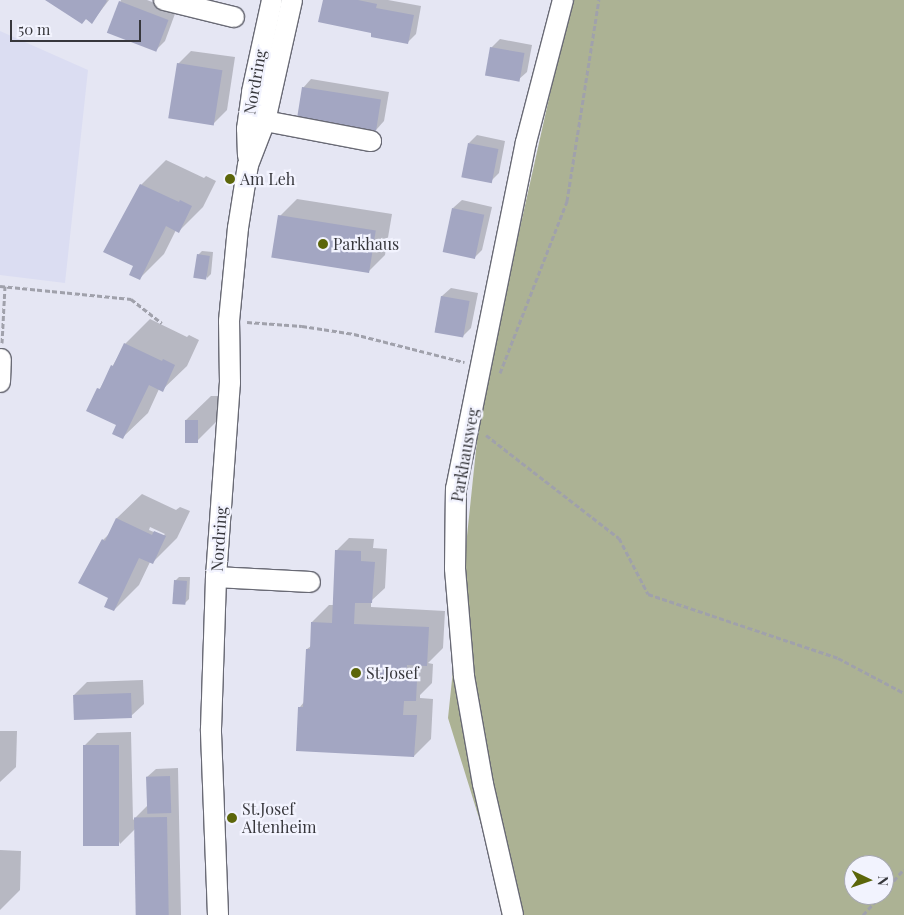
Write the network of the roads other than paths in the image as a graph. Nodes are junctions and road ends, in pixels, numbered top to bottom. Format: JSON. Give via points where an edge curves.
{"nodes":[{"id":1,"x":164,"y":0,"type":"edge"},
{"id":2,"x":272,"y":0,"type":"edge"},
{"id":3,"x":292,"y":0,"type":"edge"},
{"id":4,"x":563,"y":0,"type":"edge"},
{"id":5,"x":234,"y":17,"type":"dead end"},
{"id":6,"x":265,"y":122,"type":"junction"},
{"id":7,"x":371,"y":141,"type":"dead end"},
{"id":8,"x":248,"y":165,"type":"junction"},
{"id":9,"x":1,"y":359,"type":"road end"},
{"id":10,"x":0,"y":382,"type":"edge"},
{"id":11,"x":216,"y":577,"type":"junction"},
{"id":12,"x":310,"y":582,"type":"dead end"},
{"id":13,"x":218,"y":915,"type":"edge"},
{"id":14,"x":513,"y":915,"type":"edge"}],
"edges":[{"from":1,"to":5,"type":"street"},
{"from":2,"to":8,"type":"street","name":"Nordring","via":[[252,92],[247,136]]},
{"from":3,"to":6,"type":"street","name":"Nordring"},
{"from":4,"to":14,"type":"street","name":"Parkhausweg","via":[[526,142],[490,369],[456,489],[455,568],[464,676],[483,784]]},
{"from":6,"to":7,"type":"street","name":"Nordring"},
{"from":6,"to":8,"type":"street","name":"Nordring"},
{"from":8,"to":11,"type":"street","name":"Nordring","via":[[229,321],[230,383]]},
{"from":9,"to":10,"type":"street"},
{"from":11,"to":12,"type":"street"},
{"from":11,"to":13,"type":"street","name":"Nordring","via":[[211,729]]}]}
